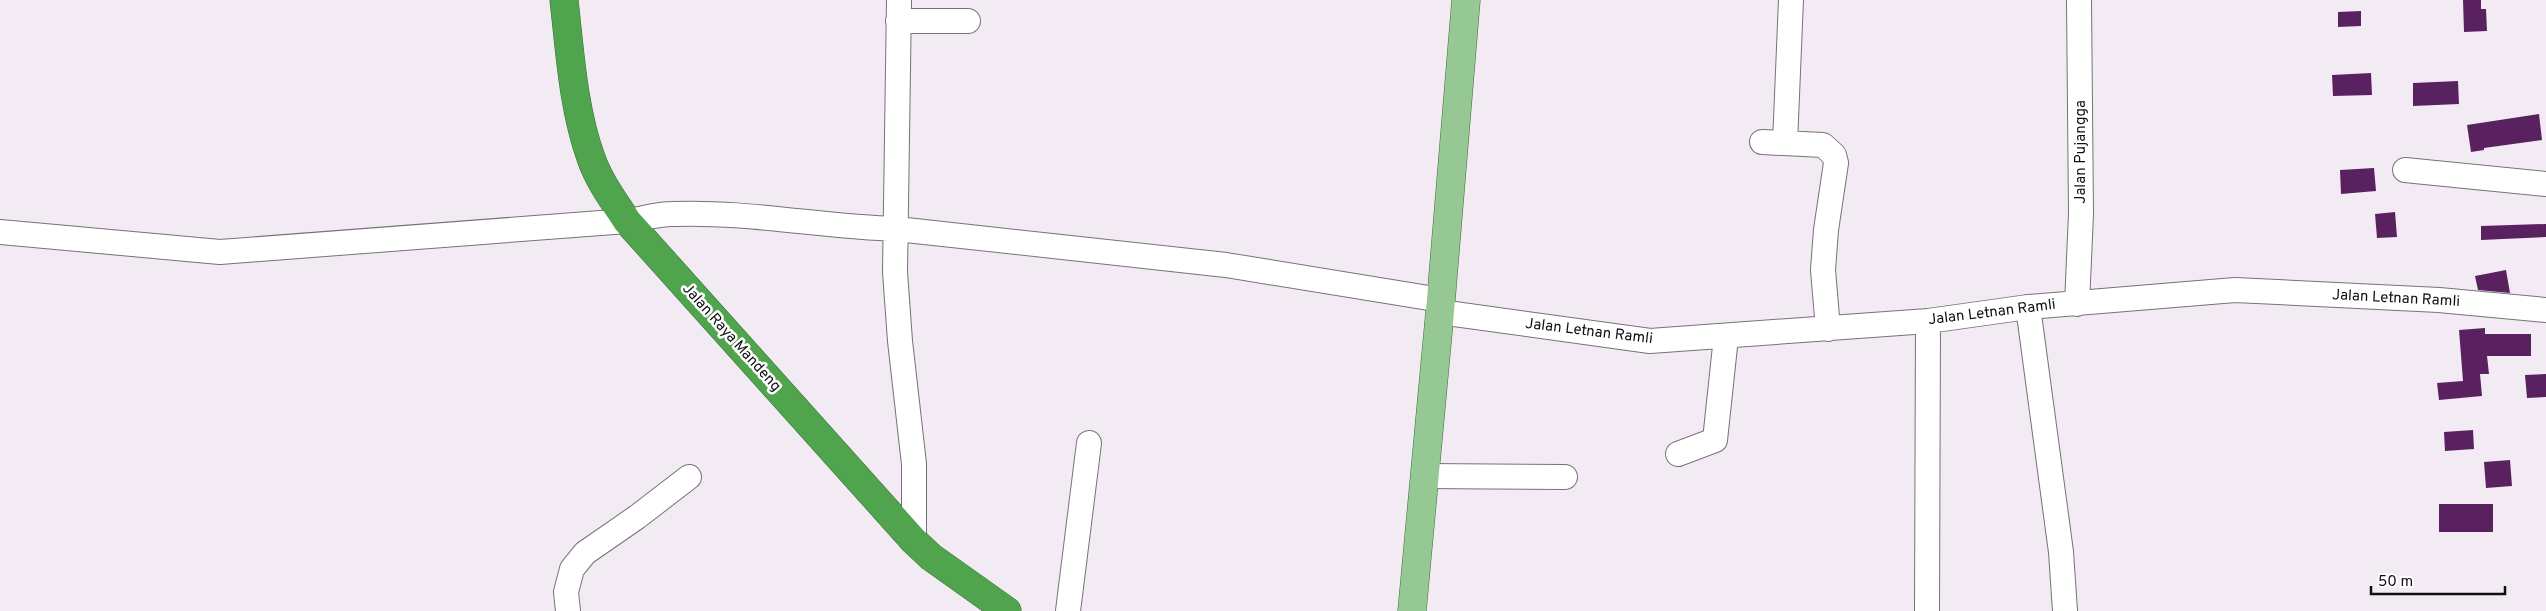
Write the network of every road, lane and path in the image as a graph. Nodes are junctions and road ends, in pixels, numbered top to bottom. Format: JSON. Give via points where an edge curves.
{"nodes":[{"id":1,"x":564,"y":0,"type":"edge"},
{"id":2,"x":1466,"y":0,"type":"edge"},
{"id":3,"x":1791,"y":0,"type":"edge"},
{"id":4,"x":2079,"y":0,"type":"edge"},
{"id":5,"x":898,"y":10,"type":"edge"},
{"id":6,"x":968,"y":21,"type":"dead end"},
{"id":7,"x":2405,"y":170,"type":"dead end"},
{"id":8,"x":2546,"y":184,"type":"edge"},
{"id":9,"x":627,"y":221,"type":"junction"},
{"id":10,"x":897,"y":230,"type":"junction"},
{"id":11,"x":0,"y":232,"type":"edge"},
{"id":12,"x":2077,"y":304,"type":"junction"},
{"id":13,"x":1440,"y":306,"type":"junction"},
{"id":14,"x":2028,"y":307,"type":"junction"},
{"id":15,"x":2546,"y":310,"type":"edge"},
{"id":16,"x":1928,"y":321,"type":"junction"},
{"id":17,"x":1828,"y":329,"type":"junction"},
{"id":18,"x":1726,"y":337,"type":"junction"},
{"id":19,"x":1089,"y":443,"type":"dead end"},
{"id":20,"x":1678,"y":454,"type":"dead end"},
{"id":21,"x":1425,"y":476,"type":"junction"},
{"id":22,"x":689,"y":477,"type":"dead end"},
{"id":23,"x":1565,"y":477,"type":"dead end"},
{"id":24,"x":914,"y":541,"type":"junction"},
{"id":25,"x":568,"y":611,"type":"edge"},
{"id":26,"x":1007,"y":611,"type":"edge"},
{"id":27,"x":1068,"y":611,"type":"edge"},
{"id":28,"x":1412,"y":611,"type":"edge"},
{"id":29,"x":1927,"y":611,"type":"edge"},
{"id":30,"x":2065,"y":611,"type":"edge"}],
"edges":[{"from":1,"to":9,"type":"highway","name":"Jalan Raya Mandeng","via":[[580,121],[591,159],[607,192]]},
{"from":2,"to":13,"type":"main road"},
{"from":3,"to":17,"type":"street","via":[[1774,143],[1823,146],[1834,154],[1836,163],[1824,270]]},
{"from":4,"to":12,"type":"street","name":"Jalan Pujangga","via":[[2081,214]]},
{"from":5,"to":6,"type":"street"},
{"from":5,"to":10,"type":"street"},
{"from":7,"to":8,"type":"street"},
{"from":9,"to":10,"type":"street","name":"Jalan Letnan Ramli","via":[[670,214],[717,214],[846,228]]},
{"from":9,"to":11,"type":"street","name":"Jalan Letnan Ramli","via":[[220,252]]},
{"from":9,"to":24,"type":"highway","name":"Jalan Raya Mandeng"},
{"from":10,"to":13,"type":"street","name":"Jalan Letnan Ramli","via":[[1226,265]]},
{"from":10,"to":24,"type":"street","via":[[895,272],[914,464]]},
{"from":12,"to":14,"type":"street","name":"Jalan Letnan Ramli"},
{"from":12,"to":15,"type":"street","name":"Jalan Letnan Ramli","via":[[2235,290],[2439,300]]},
{"from":13,"to":18,"type":"street","name":"Jalan Letnan Ramli","via":[[1650,341]]},
{"from":13,"to":21,"type":"main road"},
{"from":14,"to":16,"type":"street","name":"Jalan Letnan Ramli"},
{"from":14,"to":30,"type":"street","via":[[2061,552]]},
{"from":16,"to":17,"type":"street","name":"Jalan Letnan Ramli"},
{"from":16,"to":29,"type":"street"},
{"from":17,"to":18,"type":"street","name":"Jalan Letnan Ramli"},
{"from":18,"to":20,"type":"street","via":[[1715,440]]},
{"from":19,"to":27,"type":"street"},
{"from":21,"to":23,"type":"street"},
{"from":21,"to":28,"type":"main road"},
{"from":22,"to":25,"type":"street","via":[[586,553],[572,569],[566,592]]},
{"from":24,"to":26,"type":"highway","name":"Jalan Raya Mandeng"}]}
